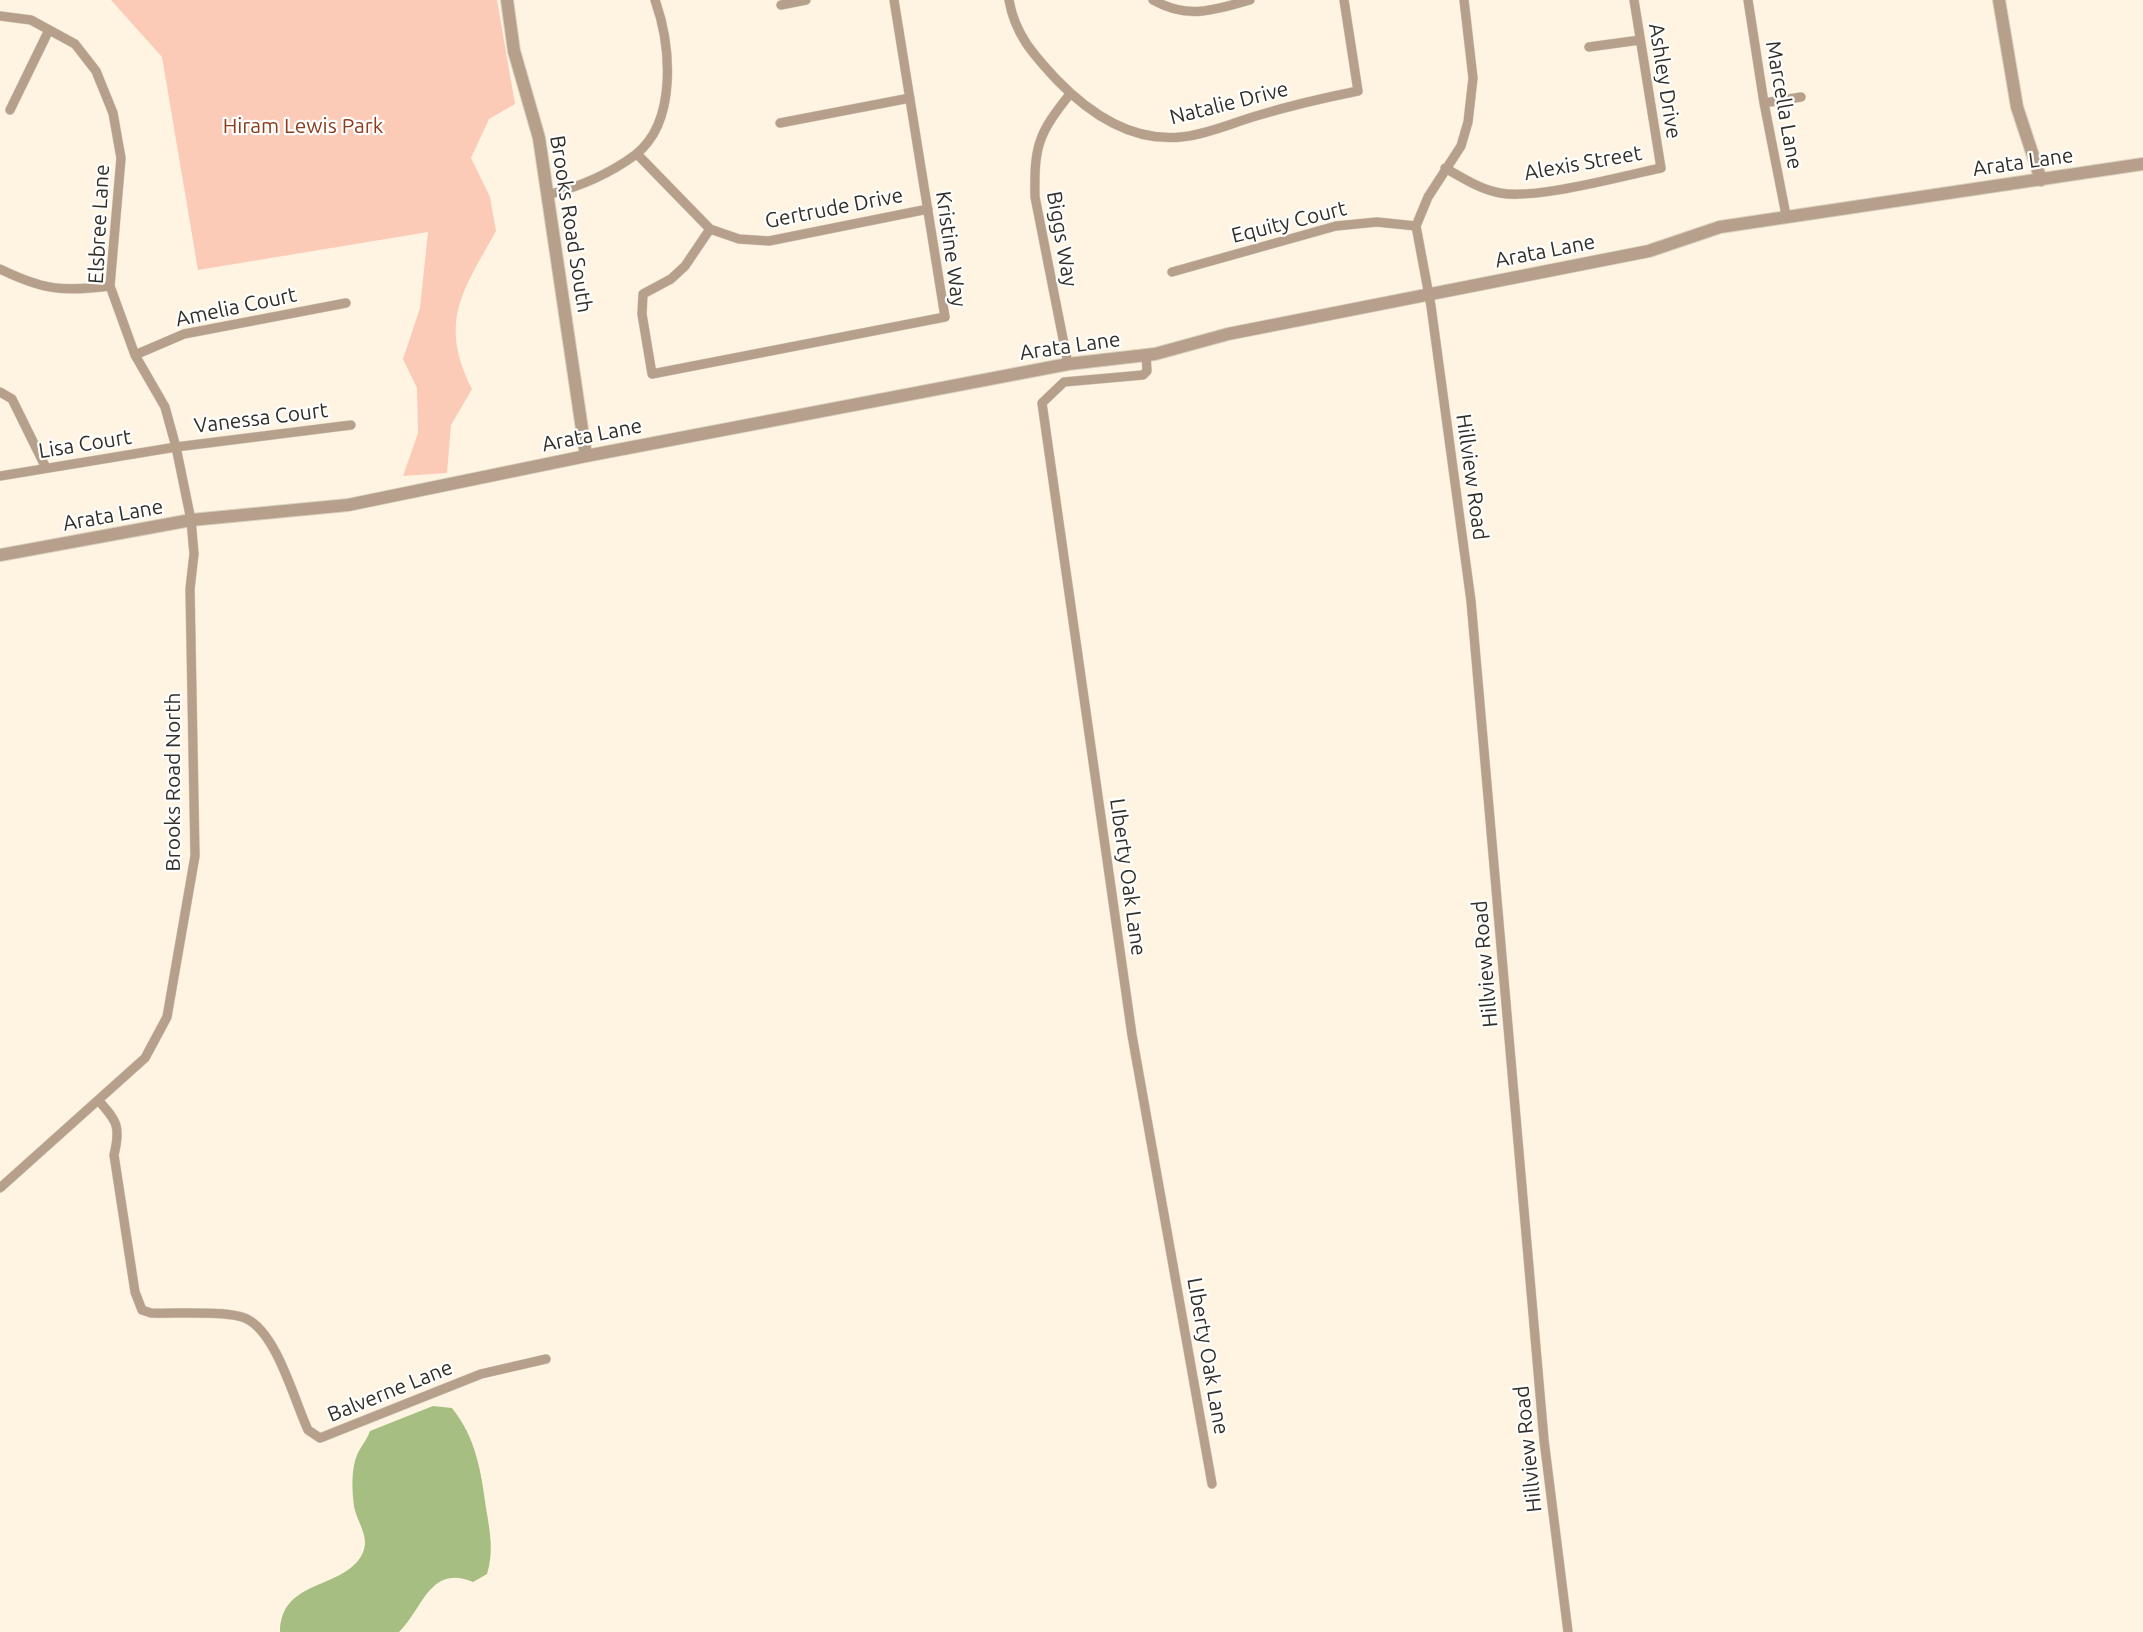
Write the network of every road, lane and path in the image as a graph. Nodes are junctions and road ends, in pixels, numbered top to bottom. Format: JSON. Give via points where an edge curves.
{"nodes":[{"id":1,"x":507,"y":0,"type":"edge"},
{"id":2,"x":655,"y":0,"type":"edge"},
{"id":3,"x":806,"y":0,"type":"edge"},
{"id":4,"x":894,"y":0,"type":"edge"},
{"id":5,"x":1009,"y":0,"type":"edge"},
{"id":6,"x":1153,"y":0,"type":"edge"},
{"id":7,"x":1251,"y":0,"type":"edge"},
{"id":8,"x":1344,"y":0,"type":"edge"},
{"id":9,"x":1464,"y":0,"type":"edge"},
{"id":10,"x":1634,"y":0,"type":"edge"},
{"id":11,"x":1748,"y":0,"type":"edge"},
{"id":12,"x":1999,"y":0,"type":"edge"},
{"id":13,"x":781,"y":5,"type":"dead end"},
{"id":14,"x":0,"y":16,"type":"edge"},
{"id":15,"x":49,"y":30,"type":"junction"},
{"id":16,"x":1640,"y":40,"type":"junction"},
{"id":17,"x":1589,"y":47,"type":"dead end"},
{"id":18,"x":1070,"y":94,"type":"junction"},
{"id":19,"x":1801,"y":97,"type":"dead end"},
{"id":20,"x":910,"y":98,"type":"junction"},
{"id":21,"x":1764,"y":103,"type":"junction"},
{"id":22,"x":10,"y":110,"type":"dead end"},
{"id":23,"x":780,"y":123,"type":"dead end"},
{"id":24,"x":637,"y":154,"type":"junction"},
{"id":25,"x":2143,"y":164,"type":"edge"},
{"id":26,"x":1445,"y":168,"type":"junction"},
{"id":27,"x":1661,"y":168,"type":"joint"},
{"id":28,"x":2041,"y":180,"type":"junction"},
{"id":29,"x":547,"y":195,"type":"junction"},
{"id":30,"x":928,"y":209,"type":"junction"},
{"id":31,"x":1786,"y":215,"type":"junction"},
{"id":32,"x":1416,"y":226,"type":"junction"},
{"id":33,"x":711,"y":229,"type":"junction"},
{"id":34,"x":0,"y":269,"type":"edge"},
{"id":35,"x":1172,"y":272,"type":"dead end"},
{"id":36,"x":110,"y":286,"type":"junction"},
{"id":37,"x":1429,"y":295,"type":"junction"},
{"id":38,"x":346,"y":303,"type":"dead end"},
{"id":39,"x":135,"y":355,"type":"junction"},
{"id":40,"x":1146,"y":355,"type":"junction"},
{"id":41,"x":1068,"y":364,"type":"junction"},
{"id":42,"x":0,"y":392,"type":"edge"},
{"id":43,"x":351,"y":425,"type":"dead end"},
{"id":44,"x":176,"y":447,"type":"junction"},
{"id":45,"x":586,"y":456,"type":"junction"},
{"id":46,"x":46,"y":468,"type":"junction"},
{"id":47,"x":0,"y":476,"type":"edge"},
{"id":48,"x":190,"y":520,"type":"junction"},
{"id":49,"x":0,"y":555,"type":"edge"},
{"id":50,"x":98,"y":1100,"type":"junction"},
{"id":51,"x":0,"y":1188,"type":"edge"},
{"id":52,"x":546,"y":1359,"type":"dead end"},
{"id":53,"x":1212,"y":1484,"type":"dead end"},
{"id":54,"x":1568,"y":1632,"type":"edge"}],
"edges":[{"from":1,"to":29,"type":"street","name":"Brooks Road South","via":[[514,51],[539,138]]},
{"from":2,"to":24,"type":"street","via":[[668,53],[667,93],[657,126]]},
{"from":3,"to":13,"type":"street"},
{"from":4,"to":20,"type":"street","name":"Kristine Way"},
{"from":5,"to":18,"type":"street","name":"Natalie Drive","via":[[1015,26],[1029,50]]},
{"from":6,"to":7,"type":"street","via":[[1172,11],[1192,13]]},
{"from":8,"to":18,"type":"street","name":"Natalie Drive","via":[[1358,91],[1183,137],[1160,138],[1112,124]]},
{"from":9,"to":26,"type":"street","via":[[1472,101],[1461,146]]},
{"from":10,"to":16,"type":"street","name":"Ashley Drive"},
{"from":11,"to":21,"type":"street","name":"Marcella Lane"},
{"from":12,"to":28,"type":"street","via":[[2017,107]]},
{"from":14,"to":15,"type":"street","name":"Elsbree Lane","via":[[31,20]]},
{"from":15,"to":22,"type":"street"},
{"from":15,"to":36,"type":"street","name":"Elsbree Lane","via":[[75,44],[96,71],[113,113],[121,158]]},
{"from":16,"to":17,"type":"street"},
{"from":16,"to":27,"type":"street","name":"Ashley Drive"},
{"from":18,"to":41,"type":"street","name":"Biggs Way","via":[[1038,142],[1035,169],[1035,197]]},
{"from":19,"to":21,"type":"street"},
{"from":20,"to":23,"type":"street"},
{"from":20,"to":30,"type":"street","name":"Kristine Way"},
{"from":21,"to":31,"type":"street","name":"Marcella Lane"},
{"from":24,"to":29,"type":"street","via":[[579,186]]},
{"from":24,"to":33,"type":"street","name":"Gertrude Drive"},
{"from":25,"to":28,"type":"street","name":"Arata Lane"},
{"from":26,"to":27,"type":"street","name":"Alexis Street","via":[[1477,187],[1502,194],[1535,192]]},
{"from":26,"to":32,"type":"street"},
{"from":28,"to":31,"type":"street","name":"Arata Lane"},
{"from":29,"to":45,"type":"street","name":"Brooks Road South"},
{"from":30,"to":33,"type":"street","name":"Gertrude Drive","via":[[769,241],[739,239]]},
{"from":30,"to":33,"type":"street","name":"Kristine Way","via":[[945,317],[652,374],[642,314],[643,294],[685,266]]},
{"from":31,"to":37,"type":"street","name":"Arata Lane","via":[[1720,227],[1649,250]]},
{"from":32,"to":35,"type":"street","name":"Equity Court","via":[[1377,222],[1336,226]]},
{"from":32,"to":37,"type":"street","name":"Hillview Road"},
{"from":34,"to":36,"type":"street","via":[[26,282],[68,291]]},
{"from":36,"to":39,"type":"street","name":"Elsbree Lane"},
{"from":37,"to":40,"type":"street","name":"Arata Lane","via":[[1228,334]]},
{"from":37,"to":54,"type":"street","name":"Hillview Road","via":[[1471,601],[1544,1440]]},
{"from":38,"to":39,"type":"street","name":"Amelia Court","via":[[184,334]]},
{"from":39,"to":44,"type":"street","name":"Elsbree Lane","via":[[165,406]]},
{"from":40,"to":41,"type":"street","name":"Arata Lane"},
{"from":40,"to":53,"type":"street","name":"LIberty Oak Lane","via":[[1147,371],[1143,375],[1064,382],[1042,403],[1132,1035]]},
{"from":41,"to":45,"type":"street","name":"Arata Lane"},
{"from":42,"to":46,"type":"street","via":[[12,399]]},
{"from":43,"to":44,"type":"street","name":"Vanessa Court"},
{"from":44,"to":46,"type":"street","name":"Lisa Court"},
{"from":44,"to":48,"type":"street","name":"Elsbree Lane"},
{"from":45,"to":48,"type":"street","name":"Arata Lane","via":[[348,505]]},
{"from":46,"to":47,"type":"street","name":"Lisa Court"},
{"from":48,"to":49,"type":"street","name":"Arata Lane"},
{"from":48,"to":50,"type":"street","name":"Brooks Road North","via":[[194,554],[190,589],[195,856],[167,1017],[145,1058]]},
{"from":50,"to":51,"type":"street","name":"Brooks Road North"},
{"from":50,"to":52,"type":"street","name":"Balverne Lane","via":[[116,1120],[119,1137],[114,1155],[135,1292],[142,1310],[228,1314],[247,1319],[267,1337],[308,1431],[320,1438],[481,1374]]}]}
